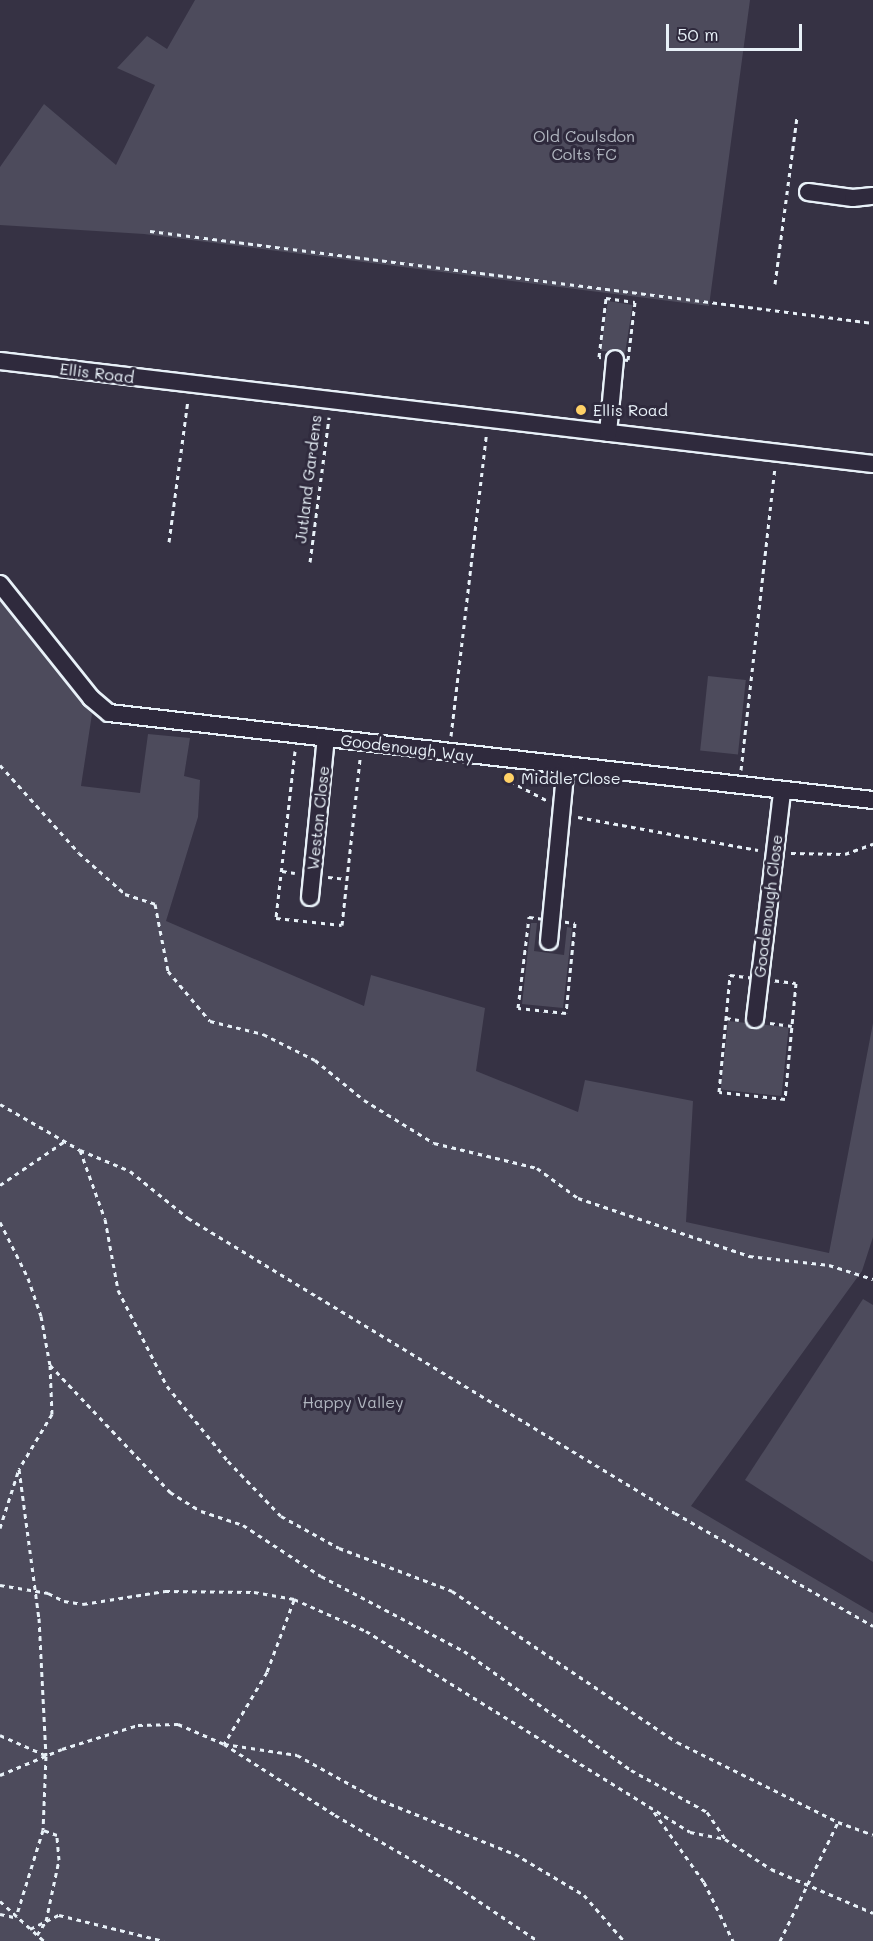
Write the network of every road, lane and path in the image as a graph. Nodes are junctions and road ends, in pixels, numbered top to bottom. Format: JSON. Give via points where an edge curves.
{"nodes":[{"id":1,"x":797,"y":117,"type":"dead end"},
{"id":2,"x":808,"y":192,"type":"dead end"},
{"id":3,"x":873,"y":196,"type":"edge"},
{"id":4,"x":150,"y":231,"type":"dead end"},
{"id":5,"x":775,"y":285,"type":"dead end"},
{"id":6,"x":622,"y":292,"type":"junction"},
{"id":7,"x":621,"y":300,"type":"junction"},
{"id":8,"x":873,"y":323,"type":"edge"},
{"id":9,"x":621,"y":359,"type":"junction"},
{"id":10,"x":0,"y":361,"type":"edge"},
{"id":11,"x":190,"y":384,"type":"junction"},
{"id":12,"x":331,"y":400,"type":"junction"},
{"id":13,"x":488,"y":419,"type":"junction"},
{"id":14,"x":608,"y":433,"type":"junction"},
{"id":15,"x":777,"y":453,"type":"junction"},
{"id":16,"x":873,"y":464,"type":"edge"},
{"id":17,"x":169,"y":542,"type":"dead end"},
{"id":18,"x":310,"y":562,"type":"dead end"},
{"id":19,"x":0,"y":584,"type":"edge"},
{"id":20,"x":326,"y":738,"type":"junction"},
{"id":21,"x":449,"y":753,"type":"junction"},
{"id":22,"x":360,"y":758,"type":"dead end"},
{"id":23,"x":370,"y":759,"type":"dead end"},
{"id":24,"x":0,"y":765,"type":"edge"},
{"id":25,"x":566,"y":766,"type":"junction"},
{"id":26,"x":495,"y":776,"type":"dead end"},
{"id":27,"x":739,"y":787,"type":"junction"},
{"id":28,"x":782,"y":792,"type":"junction"},
{"id":29,"x":873,"y":800,"type":"edge"},
{"id":30,"x":562,"y":808,"type":"junction"},
{"id":31,"x":873,"y":844,"type":"edge"},
{"id":32,"x":774,"y":853,"type":"junction"},
{"id":33,"x":310,"y":897,"type":"dead end"},
{"id":34,"x":551,"y":920,"type":"junction"},
{"id":35,"x":549,"y":941,"type":"dead end"},
{"id":36,"x":755,"y":1019,"type":"dead end"},
{"id":37,"x":0,"y":1104,"type":"edge"},
{"id":38,"x":65,"y":1141,"type":"junction"},
{"id":39,"x":80,"y":1150,"type":"junction"},
{"id":40,"x":0,"y":1185,"type":"edge"},
{"id":41,"x":0,"y":1222,"type":"edge"},
{"id":42,"x":873,"y":1279,"type":"edge"},
{"id":43,"x":50,"y":1365,"type":"junction"},
{"id":44,"x":19,"y":1469,"type":"junction"},
{"id":45,"x":0,"y":1527,"type":"edge"},
{"id":46,"x":0,"y":1585,"type":"edge"},
{"id":47,"x":34,"y":1591,"type":"junction"},
{"id":48,"x":294,"y":1599,"type":"junction"},
{"id":49,"x":873,"y":1626,"type":"edge"},
{"id":50,"x":0,"y":1735,"type":"edge"},
{"id":51,"x":224,"y":1744,"type":"junction"},
{"id":52,"x":46,"y":1756,"type":"junction"},
{"id":53,"x":0,"y":1775,"type":"edge"},
{"id":54,"x":653,"y":1811,"type":"junction"},
{"id":55,"x":838,"y":1822,"type":"junction"},
{"id":56,"x":43,"y":1830,"type":"junction"},
{"id":57,"x":873,"y":1835,"type":"edge"},
{"id":58,"x":725,"y":1839,"type":"junction"},
{"id":59,"x":807,"y":1887,"type":"junction"},
{"id":60,"x":0,"y":1900,"type":"edge"},
{"id":61,"x":0,"y":1914,"type":"edge"},
{"id":62,"x":873,"y":1914,"type":"edge"},
{"id":63,"x":16,"y":1917,"type":"junction"},
{"id":64,"x":46,"y":1921,"type":"junction"},
{"id":65,"x":30,"y":1929,"type":"junction"},
{"id":66,"x":37,"y":1935,"type":"junction"},
{"id":67,"x":44,"y":1941,"type":"edge"},
{"id":68,"x":164,"y":1941,"type":"edge"},
{"id":69,"x":538,"y":1941,"type":"edge"},
{"id":70,"x":624,"y":1941,"type":"edge"},
{"id":71,"x":733,"y":1941,"type":"edge"},
{"id":72,"x":780,"y":1941,"type":"edge"}],
"edges":[{"from":1,"to":5,"type":"path"},
{"from":2,"to":3,"type":"street","via":[[853,198]]},
{"from":4,"to":6,"type":"path"},
{"from":6,"to":7,"type":"path"},
{"from":6,"to":8,"type":"path"},
{"from":7,"to":9,"type":"path","via":[[635,302]]},
{"from":7,"to":9,"type":"path","via":[[606,298],[599,357]]},
{"from":9,"to":14,"type":"street"},
{"from":10,"to":11,"type":"street","name":"Ellis Road"},
{"from":11,"to":12,"type":"street","name":"Ellis Road"},
{"from":11,"to":17,"type":"path"},
{"from":12,"to":13,"type":"street","name":"Ellis Road"},
{"from":12,"to":18,"type":"path","name":"Jutland Gardens"},
{"from":13,"to":14,"type":"street","name":"Ellis Road"},
{"from":13,"to":21,"type":"path"},
{"from":14,"to":15,"type":"street","name":"Ellis Road"},
{"from":15,"to":16,"type":"street","name":"Ellis Road"},
{"from":15,"to":27,"type":"path"},
{"from":19,"to":20,"type":"street","name":"Goodenough Way","via":[[91,699],[110,713]]},
{"from":20,"to":21,"type":"street","name":"Goodenough Way"},
{"from":20,"to":33,"type":"street","name":"Weston Close"},
{"from":21,"to":25,"type":"street","name":"Goodenough Way"},
{"from":22,"to":23,"type":"path"},
{"from":24,"to":42,"type":"path","via":[[79,853],[125,894],[154,904],[168,971],[210,1021],[263,1034],[315,1060],[364,1100],[434,1143],[537,1168],[578,1198],[749,1256],[829,1265]]},
{"from":25,"to":27,"type":"street","name":"Goodenough Way"},
{"from":25,"to":30,"type":"street"},
{"from":26,"to":30,"type":"path","via":[[506,777]]},
{"from":27,"to":28,"type":"street","name":"Goodenough Way"},
{"from":28,"to":29,"type":"street","name":"Goodenough Way"},
{"from":28,"to":32,"type":"street","name":"Goodenough Close"},
{"from":30,"to":32,"type":"path","via":[[577,817],[625,828]]},
{"from":30,"to":34,"type":"street"},
{"from":31,"to":32,"type":"path","via":[[845,854]]},
{"from":32,"to":36,"type":"street","name":"Goodenough Close"},
{"from":34,"to":34,"type":"path","via":[[575,923],[566,1013],[518,1008],[529,916]]},
{"from":34,"to":35,"type":"street"},
{"from":37,"to":38,"type":"path"},
{"from":38,"to":39,"type":"path"},
{"from":38,"to":40,"type":"path"},
{"from":39,"to":49,"type":"path","via":[[130,1171],[188,1218],[675,1513]]},
{"from":39,"to":55,"type":"path","via":[[105,1220],[118,1290],[167,1386],[228,1461],[281,1516],[339,1548],[452,1591],[677,1742]]},
{"from":41,"to":43,"type":"path","via":[[28,1278],[41,1316]]},
{"from":43,"to":44,"type":"path","via":[[52,1414]]},
{"from":43,"to":58,"type":"path","via":[[170,1492],[201,1511],[243,1525],[321,1576],[464,1651],[631,1770],[707,1812]]},
{"from":44,"to":45,"type":"path"},
{"from":44,"to":47,"type":"path"},
{"from":46,"to":47,"type":"path"},
{"from":47,"to":48,"type":"path","via":[[83,1604],[165,1591],[254,1592]]},
{"from":47,"to":52,"type":"path"},
{"from":48,"to":51,"type":"path","via":[[267,1672]]},
{"from":48,"to":54,"type":"path","via":[[366,1631]]},
{"from":50,"to":52,"type":"path"},
{"from":51,"to":52,"type":"path","via":[[178,1724],[138,1725]]},
{"from":51,"to":69,"type":"path"},
{"from":51,"to":70,"type":"path","via":[[297,1755],[373,1797],[515,1854],[584,1895]]},
{"from":52,"to":53,"type":"path"},
{"from":52,"to":56,"type":"path"},
{"from":54,"to":58,"type":"path","via":[[690,1832]]},
{"from":54,"to":71,"type":"path","via":[[704,1882]]},
{"from":55,"to":57,"type":"path"},
{"from":55,"to":59,"type":"path"},
{"from":56,"to":63,"type":"path"},
{"from":56,"to":64,"type":"path","via":[[57,1834],[59,1860]]},
{"from":58,"to":59,"type":"path"},
{"from":59,"to":62,"type":"path"},
{"from":59,"to":72,"type":"path"},
{"from":60,"to":63,"type":"path"},
{"from":61,"to":63,"type":"path"},
{"from":63,"to":65,"type":"path"},
{"from":64,"to":65,"type":"path"},
{"from":64,"to":66,"type":"path"},
{"from":64,"to":68,"type":"path","via":[[59,1915]]},
{"from":65,"to":66,"type":"path"},
{"from":66,"to":67,"type":"path"}]}
